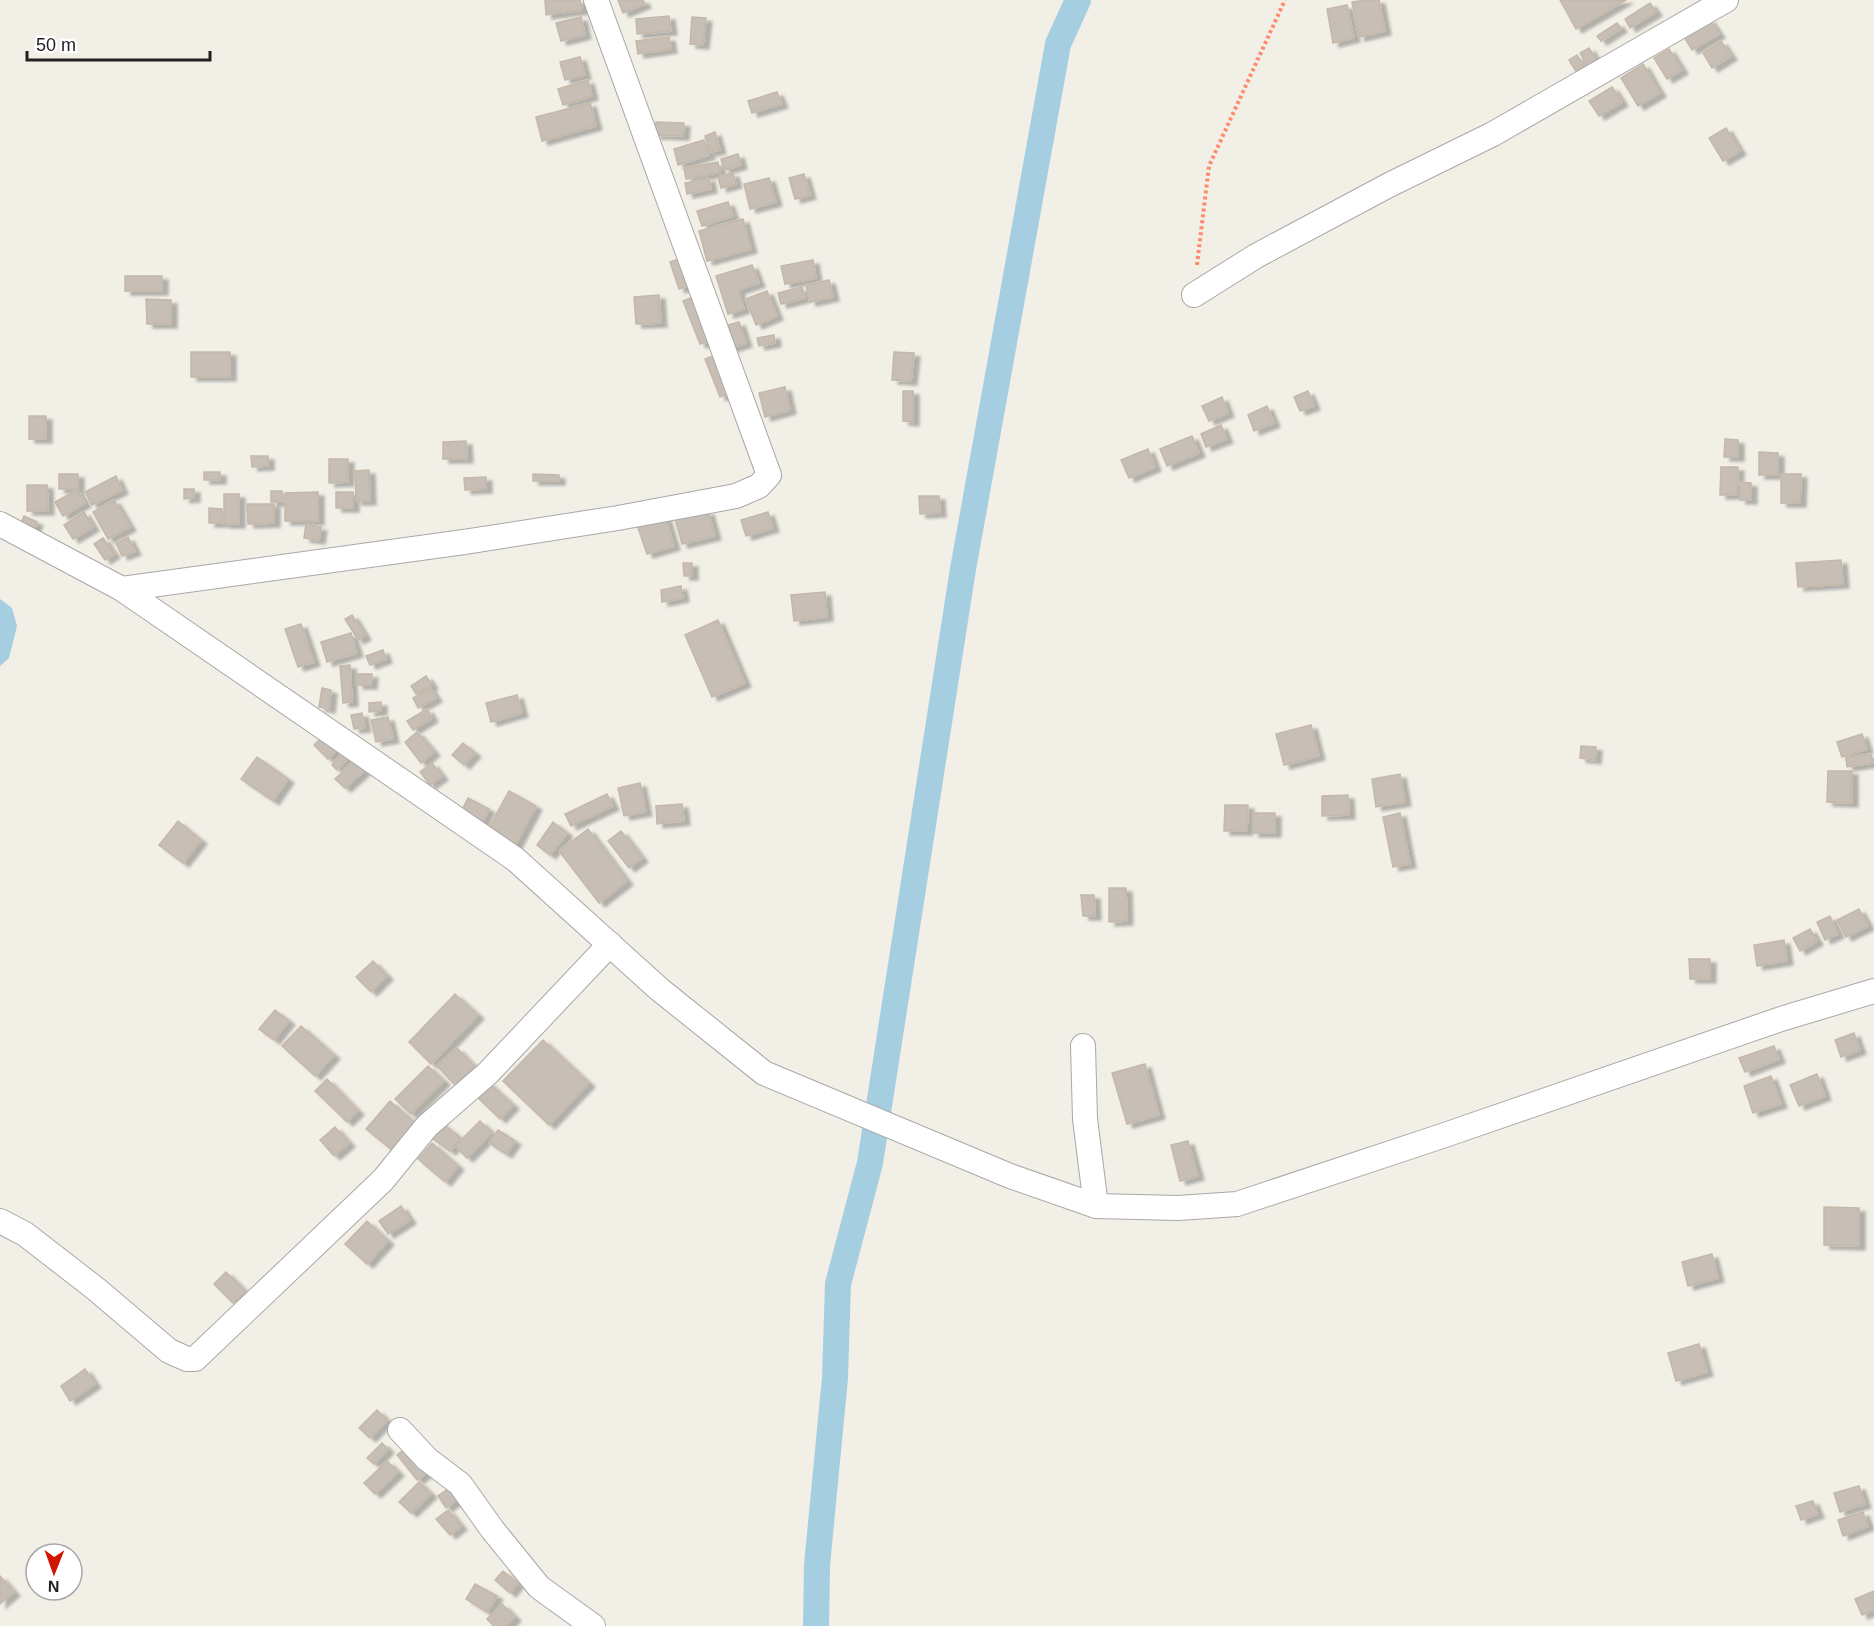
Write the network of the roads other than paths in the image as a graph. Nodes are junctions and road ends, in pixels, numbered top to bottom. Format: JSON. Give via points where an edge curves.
{"nodes":[{"id":1,"x":596,"y":0,"type":"edge"},
{"id":2,"x":1726,"y":0,"type":"edge"},
{"id":3,"x":1194,"y":296,"type":"road end"},
{"id":4,"x":0,"y":524,"type":"edge"},
{"id":5,"x":122,"y":589,"type":"junction"},
{"id":6,"x":610,"y":945,"type":"junction"},
{"id":7,"x":1874,"y":992,"type":"edge"},
{"id":8,"x":1083,"y":1046,"type":"dead end"},
{"id":9,"x":1096,"y":1206,"type":"junction"},
{"id":10,"x":0,"y":1221,"type":"edge"},
{"id":11,"x":400,"y":1430,"type":"dead end"},
{"id":12,"x":593,"y":1626,"type":"edge"}],
"edges":[{"from":1,"to":5,"type":"street","via":[[769,475],[759,486],[736,496],[618,518]]},
{"from":2,"to":3,"type":"street","via":[[1492,134],[1256,256]]},
{"from":4,"to":5,"type":"street"},
{"from":5,"to":6,"type":"street","via":[[515,859]]},
{"from":6,"to":9,"type":"street","via":[[764,1073],[1010,1176]]},
{"from":6,"to":10,"type":"street","via":[[488,1074],[427,1126],[375,1188],[195,1359],[169,1351],[25,1234]]},
{"from":7,"to":9,"type":"street","via":[[1781,1019],[1237,1204],[1178,1208]]},
{"from":8,"to":9,"type":"street","via":[[1085,1119]]},
{"from":11,"to":12,"type":"street","via":[[460,1484],[539,1587]]}]}
